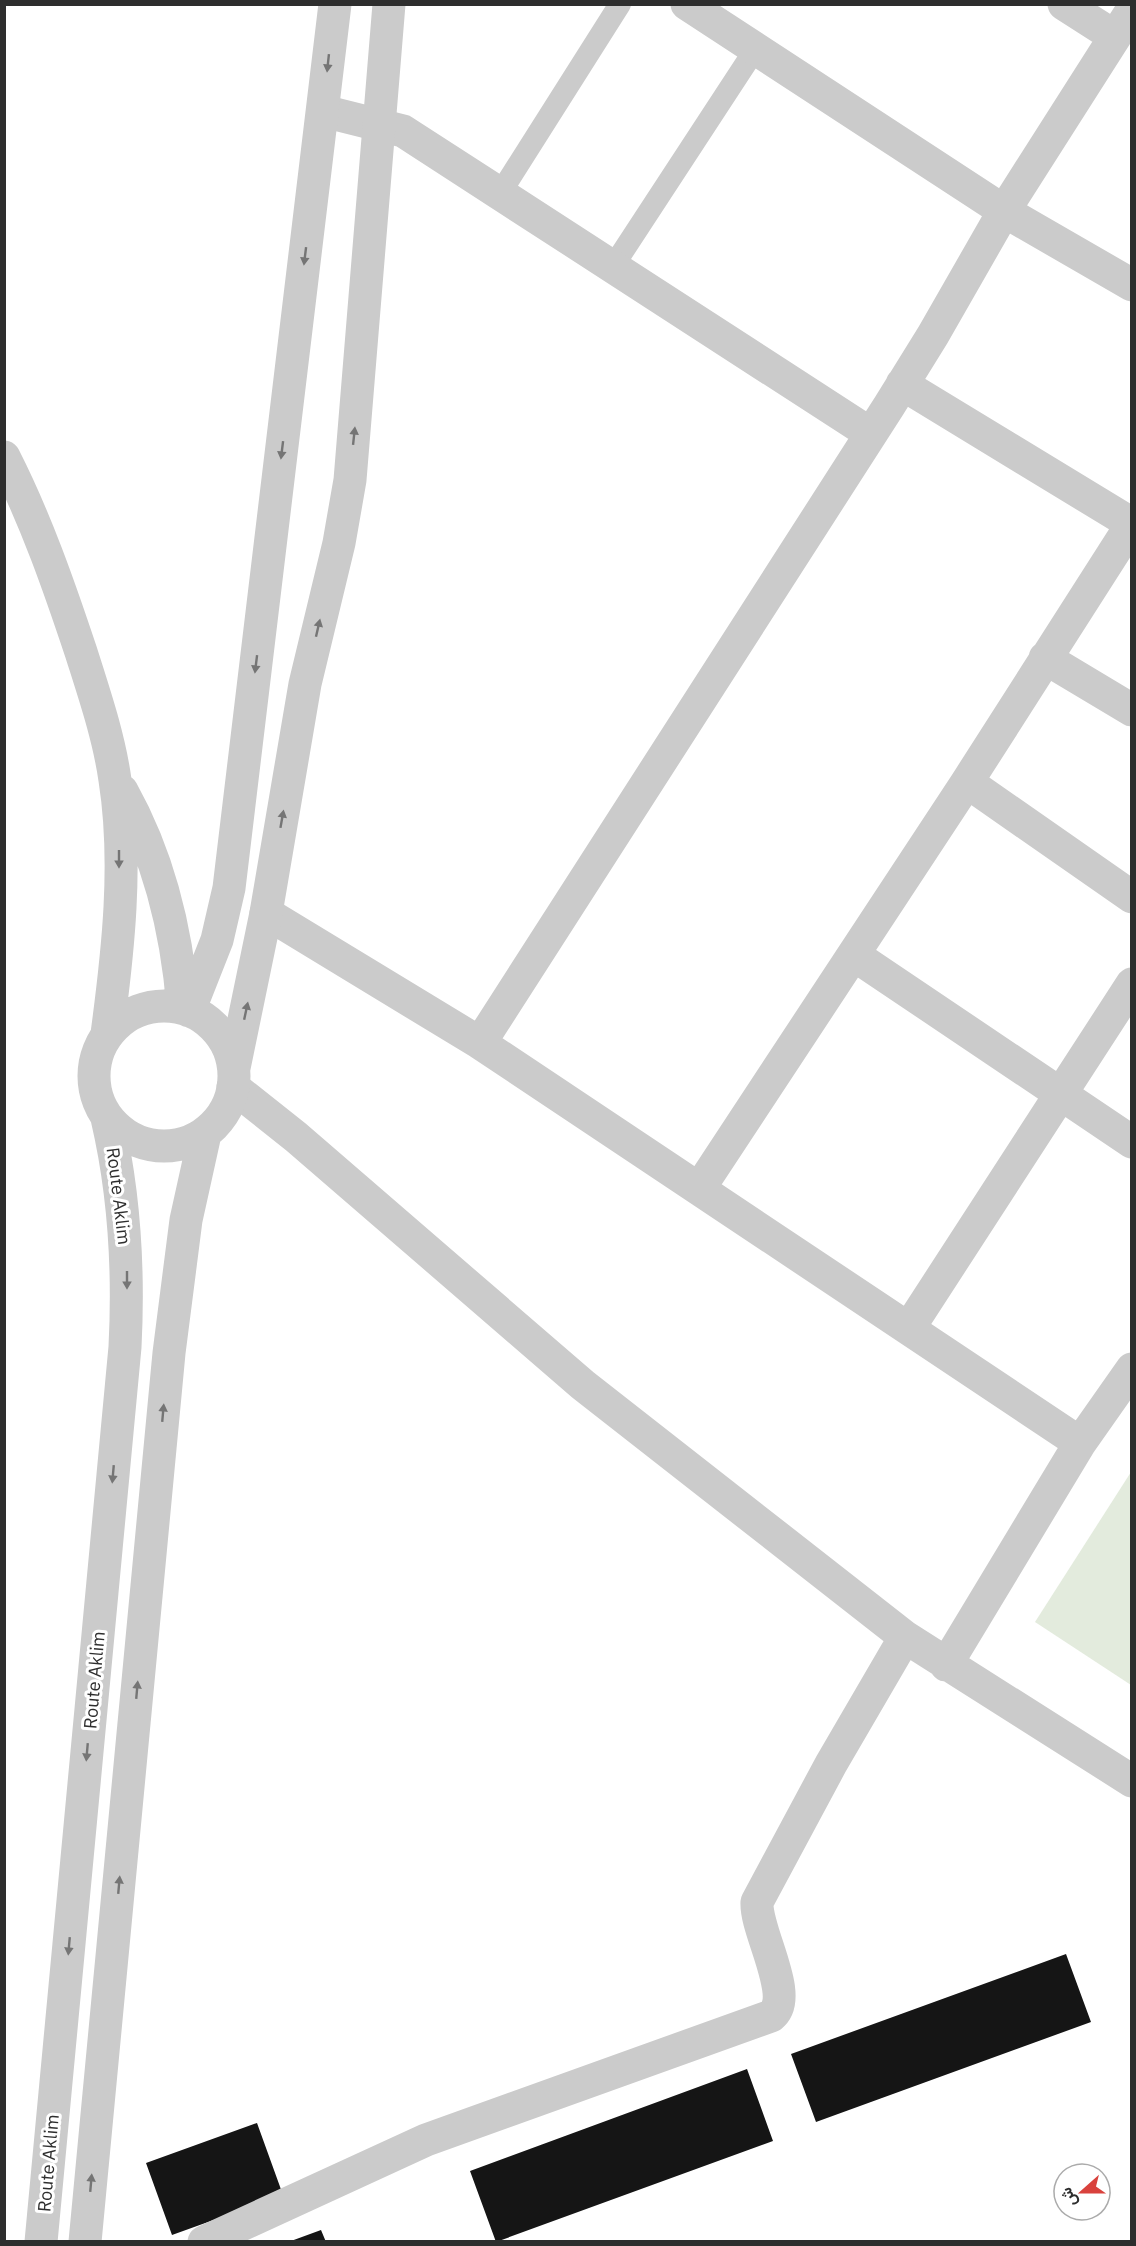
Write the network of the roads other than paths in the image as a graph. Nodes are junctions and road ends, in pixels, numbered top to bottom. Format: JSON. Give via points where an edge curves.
{"nodes":[{"id":1,"x":335,"y":4,"type":"edge"},
{"id":2,"x":389,"y":4,"type":"edge"},
{"id":3,"x":620,"y":4,"type":"edge"},
{"id":4,"x":687,"y":4,"type":"edge"},
{"id":5,"x":1064,"y":4,"type":"edge"},
{"id":6,"x":1125,"y":23,"type":"edge"},
{"id":7,"x":754,"y":51,"type":"junction"},
{"id":8,"x":323,"y":111,"type":"junction"},
{"id":9,"x":379,"y":123,"type":"junction"},
{"id":10,"x":499,"y":195,"type":"junction"},
{"id":11,"x":1004,"y":211,"type":"junction"},
{"id":12,"x":612,"y":268,"type":"junction"},
{"id":13,"x":1131,"y":285,"type":"edge"},
{"id":14,"x":903,"y":384,"type":"junction"},
{"id":15,"x":871,"y":434,"type":"junction"},
{"id":16,"x":4,"y":457,"type":"edge"},
{"id":17,"x":1131,"y":524,"type":"edge"},
{"id":18,"x":1045,"y":658,"type":"junction"},
{"id":19,"x":1131,"y":710,"type":"edge"},
{"id":20,"x":115,"y":779,"type":"junction"},
{"id":21,"x":967,"y":782,"type":"junction"},
{"id":22,"x":1131,"y":897,"type":"edge"},
{"id":23,"x":266,"y":913,"type":"junction"},
{"id":24,"x":175,"y":935,"type":"junction"},
{"id":25,"x":217,"y":940,"type":"junction"},
{"id":26,"x":854,"y":955,"type":"junction"},
{"id":27,"x":1131,"y":984,"type":"edge"},
{"id":28,"x":186,"y":1010,"type":"junction"},
{"id":29,"x":107,"y":1034,"type":"junction"},
{"id":30,"x":480,"y":1043,"type":"junction"},
{"id":31,"x":234,"y":1078,"type":"junction"},
{"id":32,"x":1060,"y":1095,"type":"junction"},
{"id":33,"x":107,"y":1118,"type":"junction"},
{"id":34,"x":206,"y":1134,"type":"junction"},
{"id":35,"x":1131,"y":1142,"type":"edge"},
{"id":36,"x":699,"y":1189,"type":"junction"},
{"id":37,"x":909,"y":1328,"type":"junction"},
{"id":38,"x":1131,"y":1369,"type":"edge"},
{"id":39,"x":1080,"y":1443,"type":"junction"},
{"id":40,"x":905,"y":1637,"type":"junction"},
{"id":41,"x":946,"y":1665,"type":"junction"},
{"id":42,"x":1131,"y":1781,"type":"edge"},
{"id":43,"x":41,"y":2241,"type":"edge"},
{"id":44,"x":85,"y":2241,"type":"edge"},
{"id":45,"x":204,"y":2241,"type":"edge"}],
"edges":[{"from":1,"to":8,"type":"street","one_way":true},
{"from":2,"to":9,"type":"street"},
{"from":3,"to":10,"type":"lane"},
{"from":4,"to":7,"type":"street"},
{"from":5,"to":6,"type":"street"},
{"from":6,"to":11,"type":"street"},
{"from":7,"to":11,"type":"street"},
{"from":7,"to":12,"type":"lane"},
{"from":8,"to":9,"type":"street"},
{"from":8,"to":25,"type":"street","one_way":true,"via":[[230,876]]},
{"from":9,"to":10,"type":"street","via":[[403,131]]},
{"from":23,"to":9,"type":"street","one_way":true,"via":[[305,684],[350,480]]},
{"from":10,"to":12,"type":"street"},
{"from":11,"to":13,"type":"street"},
{"from":11,"to":14,"type":"street"},
{"from":12,"to":15,"type":"street"},
{"from":14,"to":15,"type":"street"},
{"from":14,"to":17,"type":"street"},
{"from":15,"to":30,"type":"street"},
{"from":16,"to":20,"type":"street","via":[[57,580],[93,691]]},
{"from":17,"to":18,"type":"street"},
{"from":18,"to":19,"type":"street"},
{"from":18,"to":21,"type":"street"},
{"from":20,"to":24,"type":"street","via":[[158,870]]},
{"from":20,"to":29,"type":"street","one_way":true,"via":[[119,891]]},
{"from":21,"to":22,"type":"street"},
{"from":21,"to":26,"type":"street"},
{"from":23,"to":30,"type":"street"},
{"from":31,"to":23,"type":"street","one_way":true},
{"from":24,"to":25,"type":"street","via":[[200,948]]},
{"from":24,"to":28,"type":"street"},
{"from":25,"to":28,"type":"street"},
{"from":26,"to":32,"type":"street"},
{"from":26,"to":36,"type":"street"},
{"from":27,"to":32,"type":"street"},
{"from":28,"to":29,"type":"street","via":[[149,1007],[133,1013]]},
{"from":28,"to":31,"type":"street","via":[[206,1020],[219,1034],[229,1050]]},
{"from":29,"to":33,"type":"street","via":[[98,1049],[94,1085]]},
{"from":30,"to":36,"type":"street"},
{"from":31,"to":34,"type":"street","via":[[229,1105]]},
{"from":31,"to":40,"type":"street","via":[[296,1137],[584,1385]]},
{"from":32,"to":35,"type":"street"},
{"from":32,"to":37,"type":"street"},
{"from":33,"to":34,"type":"street","via":[[128,1137],[153,1146],[171,1147]]},
{"from":33,"to":43,"type":"street","name":"Route Aklim","one_way":true,"via":[[119,1167],[124,1213],[125,1347]]},
{"from":44,"to":34,"type":"street","one_way":true,"via":[[169,1353],[186,1220]]},
{"from":36,"to":37,"type":"street"},
{"from":37,"to":39,"type":"street"},
{"from":38,"to":39,"type":"street"},
{"from":39,"to":41,"type":"street"},
{"from":40,"to":41,"type":"street"},
{"from":40,"to":45,"type":"street","via":[[757,1902],[759,1923],[779,1988],[776,2012],[426,2140]]},
{"from":41,"to":42,"type":"street"}]}
